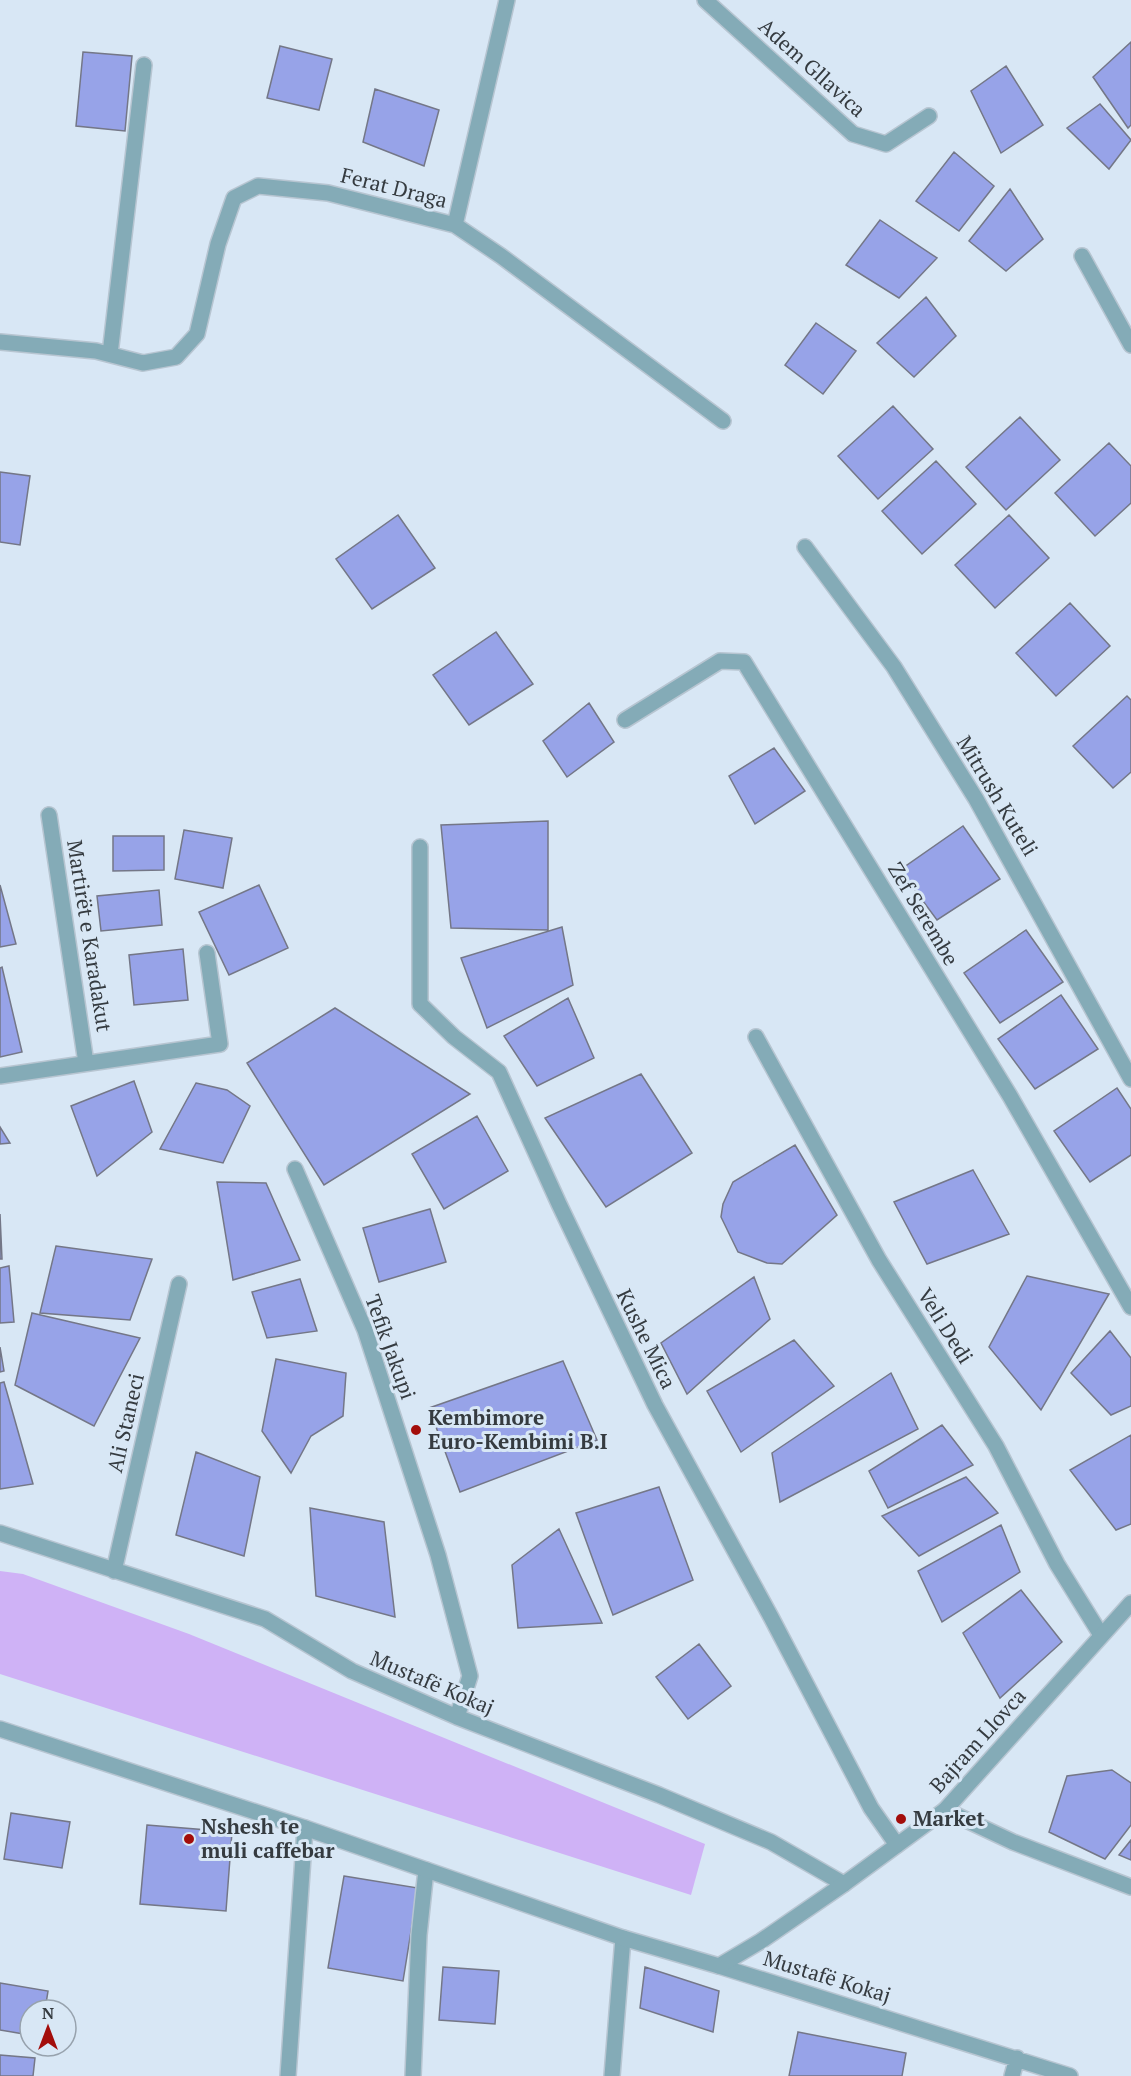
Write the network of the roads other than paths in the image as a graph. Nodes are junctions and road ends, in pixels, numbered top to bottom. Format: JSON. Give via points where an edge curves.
{"nodes":[{"id":1,"x":507,"y":0,"type":"edge"},
{"id":2,"x":705,"y":0,"type":"edge"},
{"id":3,"x":144,"y":65,"type":"dead end"},
{"id":4,"x":929,"y":116,"type":"dead end"},
{"id":5,"x":455,"y":225,"type":"junction"},
{"id":6,"x":1082,"y":256,"type":"dead end"},
{"id":7,"x":0,"y":342,"type":"edge"},
{"id":8,"x":1131,"y":345,"type":"edge"},
{"id":9,"x":110,"y":354,"type":"junction"},
{"id":10,"x":723,"y":421,"type":"dead end"},
{"id":11,"x":805,"y":547,"type":"dead end"},
{"id":12,"x":625,"y":720,"type":"dead end"},
{"id":13,"x":49,"y":815,"type":"dead end"},
{"id":14,"x":420,"y":847,"type":"dead end"},
{"id":15,"x":207,"y":953,"type":"dead end"},
{"id":16,"x":756,"y":1037,"type":"dead end"},
{"id":17,"x":86,"y":1062,"type":"junction"},
{"id":18,"x":0,"y":1076,"type":"edge"},
{"id":19,"x":1131,"y":1079,"type":"edge"},
{"id":20,"x":295,"y":1169,"type":"dead end"},
{"id":21,"x":179,"y":1284,"type":"dead end"},
{"id":22,"x":1131,"y":1307,"type":"edge"},
{"id":23,"x":0,"y":1533,"type":"edge"},
{"id":24,"x":114,"y":1571,"type":"junction"},
{"id":25,"x":1131,"y":1603,"type":"edge"},
{"id":26,"x":1101,"y":1635,"type":"junction"},
{"id":27,"x":457,"y":1717,"type":"junction"},
{"id":28,"x":0,"y":1729,"type":"edge"},
{"id":29,"x":945,"y":1810,"type":"junction"},
{"id":30,"x":305,"y":1828,"type":"junction"},
{"id":31,"x":897,"y":1845,"type":"junction"},
{"id":32,"x":426,"y":1870,"type":"junction"},
{"id":33,"x":844,"y":1884,"type":"junction"},
{"id":34,"x":1131,"y":1887,"type":"edge"},
{"id":35,"x":623,"y":1938,"type":"junction"},
{"id":36,"x":718,"y":1966,"type":"junction"},
{"id":37,"x":1017,"y":2058,"type":"junction"},
{"id":38,"x":288,"y":2076,"type":"edge"},
{"id":39,"x":412,"y":2076,"type":"edge"},
{"id":40,"x":612,"y":2076,"type":"edge"},
{"id":41,"x":1012,"y":2076,"type":"edge"},
{"id":42,"x":1070,"y":2076,"type":"edge"}],
"edges":[{"from":1,"to":5,"type":"street"},
{"from":2,"to":4,"type":"street","name":"Adem Gllavica","via":[[853,134],[886,144]]},
{"from":3,"to":9,"type":"street"},
{"from":5,"to":9,"type":"street","name":"Ferat Draga","via":[[328,193],[258,186],[234,198],[218,244],[197,334],[176,357],[143,363]]},
{"from":5,"to":10,"type":"street","name":"Ferat Draga"},
{"from":6,"to":8,"type":"street"},
{"from":7,"to":9,"type":"street","name":"Ferat Draga"},
{"from":11,"to":19,"type":"street","name":"Mitrush Kuteli","via":[[894,668],[976,799]]},
{"from":12,"to":22,"type":"street","name":"Zef Serembe","via":[[720,662],[744,662],[1010,1096]]},
{"from":13,"to":17,"type":"street","name":"Martirët e Karadakut"},
{"from":14,"to":31,"type":"street","name":"Kushe Mica","via":[[420,1004],[499,1072],[655,1406],[871,1808]]},
{"from":15,"to":17,"type":"street","name":"Martirët e Karadakut","via":[[220,1044]]},
{"from":16,"to":26,"type":"street","name":"Veli Dedi","via":[[879,1260],[996,1446],[1057,1563]]},
{"from":17,"to":18,"type":"street","name":"Martirët e Karadakut"},
{"from":20,"to":27,"type":"street","name":"Tefik Jakupi","via":[[365,1330],[438,1555],[470,1676]]},
{"from":21,"to":24,"type":"street","name":"Ali Staneci"},
{"from":23,"to":24,"type":"street","name":"Mustafë Kokaj"},
{"from":24,"to":27,"type":"street","name":"Mustafë Kokaj","via":[[265,1619],[351,1671]]},
{"from":25,"to":26,"type":"street","name":"Bajram Llovca"},
{"from":26,"to":29,"type":"street","name":"Bajram Llovca"},
{"from":27,"to":33,"type":"street","name":"Mustafë Kokaj","via":[[771,1842]]},
{"from":28,"to":30,"type":"street","name":"Mustafë Kokaj"},
{"from":29,"to":31,"type":"street","name":"Bajram Llovca"},
{"from":29,"to":34,"type":"street","via":[[1013,1842]]},
{"from":30,"to":32,"type":"street","name":"Mustafë Kokaj"},
{"from":30,"to":38,"type":"street"},
{"from":31,"to":33,"type":"street","name":"Bajram Llovca"},
{"from":32,"to":35,"type":"street","name":"Mustafë Kokaj"},
{"from":32,"to":39,"type":"street"},
{"from":33,"to":36,"type":"street","name":"Bajram Llovca"},
{"from":35,"to":36,"type":"street","name":"Mustafë Kokaj"},
{"from":35,"to":40,"type":"street"},
{"from":36,"to":37,"type":"street","name":"Mustafë Kokaj"},
{"from":37,"to":41,"type":"street"},
{"from":37,"to":42,"type":"street","name":"Mustafë Kokaj"}]}
